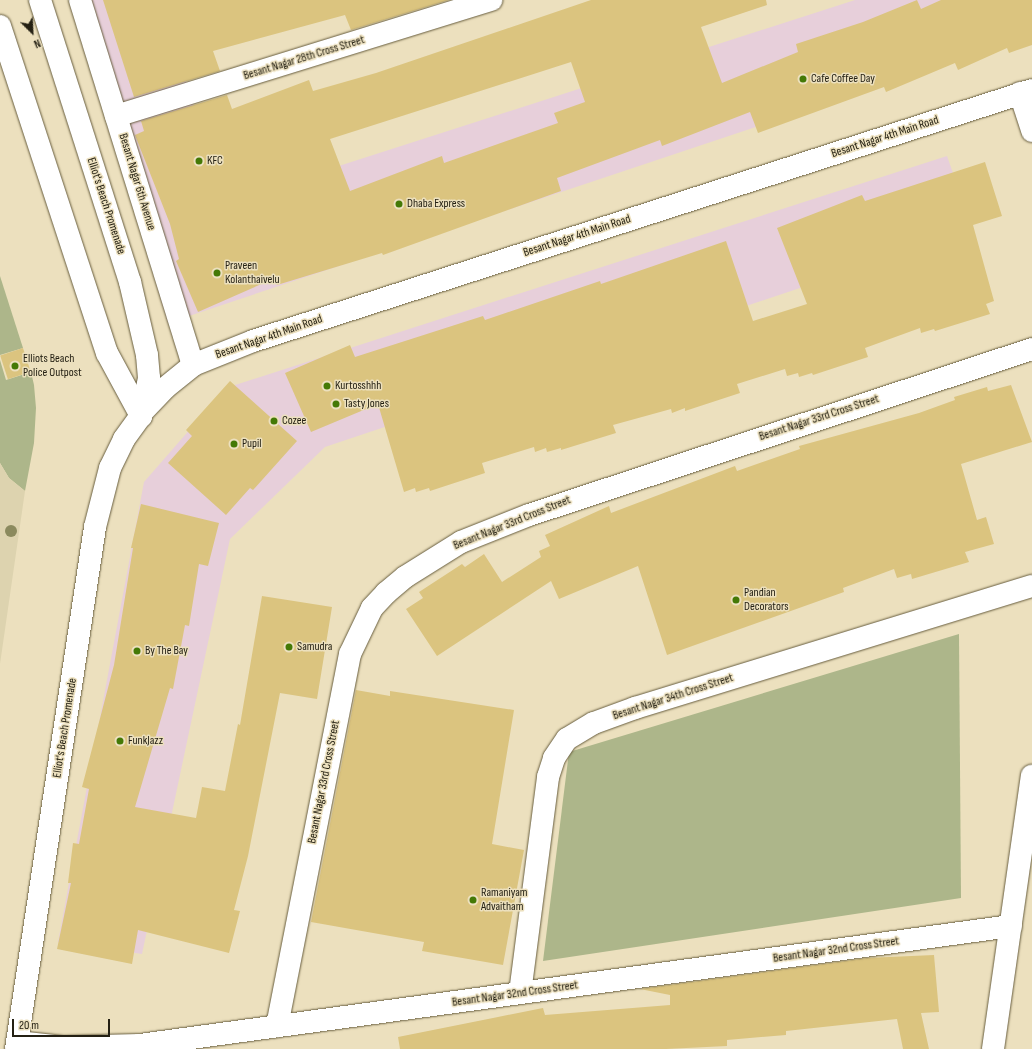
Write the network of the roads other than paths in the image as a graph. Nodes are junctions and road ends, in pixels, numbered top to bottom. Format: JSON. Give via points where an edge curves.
{"nodes":[{"id":1,"x":40,"y":0,"type":"edge"},
{"id":2,"x":80,"y":0,"type":"edge"},
{"id":3,"x":491,"y":0,"type":"edge"},
{"id":4,"x":0,"y":26,"type":"edge"},
{"id":5,"x":1026,"y":91,"type":"edge"},
{"id":6,"x":116,"y":116,"type":"junction"},
{"id":7,"x":1032,"y":131,"type":"edge"},
{"id":8,"x":1032,"y":349,"type":"edge"},
{"id":9,"x":193,"y":365,"type":"junction"},
{"id":10,"x":141,"y":416,"type":"junction"},
{"id":11,"x":1032,"y":586,"type":"edge"},
{"id":12,"x":1032,"y":776,"type":"edge"},
{"id":13,"x":1011,"y":926,"type":"junction"},
{"id":14,"x":520,"y":993,"type":"junction"},
{"id":15,"x":277,"y":1026,"type":"junction"},
{"id":16,"x":17,"y":1046,"type":"edge"},
{"id":17,"x":993,"y":1049,"type":"edge"}],
"edges":[{"from":1,"to":10,"type":"street","name":"Elliot's Beach Promenade","via":[[138,312],[148,355],[148,378]]},
{"from":2,"to":6,"type":"street","name":"Besant Nagar 6th Avenue"},
{"from":3,"to":6,"type":"street","name":"Besant Nagar 28th Cross Street"},
{"from":4,"to":10,"type":"street","via":[[107,354]]},
{"from":5,"to":7,"type":"street"},
{"from":5,"to":9,"type":"street","name":"Besant Nagar 4th Main Road","via":[[253,341]]},
{"from":6,"to":9,"type":"street","name":"Besant Nagar 6th Avenue"},
{"from":8,"to":15,"type":"street","name":"Besant Nagar 33rd Cross Street","via":[[529,515],[455,546],[405,577],[386,593],[372,608],[350,654]]},
{"from":9,"to":10,"type":"street","name":"Besant Nagar 4th Main Road","via":[[165,388]]},
{"from":10,"to":16,"type":"street","name":"Elliot's Beach Promenade","via":[[124,439],[110,468],[95,527]]},
{"from":11,"to":14,"type":"street","name":"Besant Nagar 34th Cross Street","via":[[635,708],[594,722],[567,740],[554,758],[548,777]]},
{"from":12,"to":13,"type":"street"},
{"from":13,"to":14,"type":"street","name":"Besant Nagar 32nd Cross Street"},
{"from":13,"to":17,"type":"street"},
{"from":14,"to":15,"type":"street","name":"Besant Nagar 32nd Cross Street"},
{"from":15,"to":16,"type":"street","name":"Besant Nagar 32nd Cross Street","via":[[140,1045]]}]}
